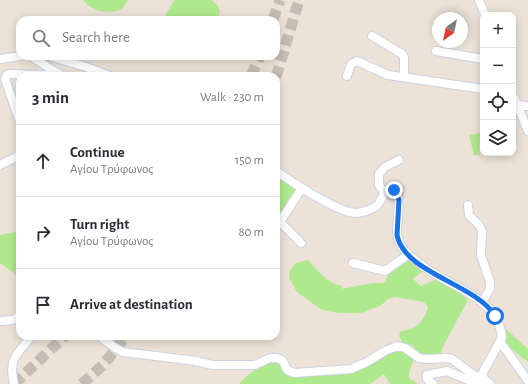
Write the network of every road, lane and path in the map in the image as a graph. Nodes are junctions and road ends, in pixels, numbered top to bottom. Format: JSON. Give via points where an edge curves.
{"nodes":[{"id":1,"x":479,"y":0,"type":"edge"},
{"id":2,"x":484,"y":12,"type":"edge"},
{"id":3,"x":372,"y":36,"type":"dead end"},
{"id":4,"x":436,"y":51,"type":"dead end"},
{"id":5,"x":16,"y":57,"type":"edge"},
{"id":6,"x":480,"y":58,"type":"edge"},
{"id":7,"x":0,"y":59,"type":"edge"},
{"id":8,"x":37,"y":60,"type":"edge"},
{"id":9,"x":62,"y":60,"type":"edge"},
{"id":10,"x":49,"y":68,"type":"junction"},
{"id":11,"x":50,"y":72,"type":"edge"},
{"id":12,"x":56,"y":72,"type":"edge"},
{"id":13,"x":99,"y":72,"type":"edge"},
{"id":14,"x":16,"y":73,"type":"edge"},
{"id":15,"x":347,"y":76,"type":"dead end"},
{"id":16,"x":404,"y":77,"type":"junction"},
{"id":17,"x":480,"y":89,"type":"edge"},
{"id":18,"x":517,"y":105,"type":"joint"},
{"id":19,"x":528,"y":106,"type":"edge"},
{"id":20,"x":16,"y":111,"type":"edge"},
{"id":21,"x":528,"y":131,"type":"edge"},
{"id":22,"x":16,"y":158,"type":"edge"},
{"id":23,"x":399,"y":160,"type":"dead end"},
{"id":24,"x":0,"y":165,"type":"edge"},
{"id":25,"x":280,"y":174,"type":"edge"},
{"id":26,"x":302,"y":188,"type":"junction"},
{"id":27,"x":384,"y":192,"type":"junction"},
{"id":28,"x":468,"y":205,"type":"dead end"},
{"id":29,"x":301,"y":243,"type":"dead end"},
{"id":30,"x":409,"y":254,"type":"junction"},
{"id":31,"x":352,"y":263,"type":"dead end"},
{"id":32,"x":482,"y":302,"type":"junction"},
{"id":33,"x":16,"y":318,"type":"edge"},
{"id":34,"x":0,"y":321,"type":"edge"},
{"id":35,"x":29,"y":340,"type":"edge"},
{"id":36,"x":104,"y":340,"type":"edge"},
{"id":37,"x":501,"y":343,"type":"junction"},
{"id":38,"x":486,"y":381,"type":"edge"},
{"id":39,"x":528,"y":381,"type":"edge"},
{"id":40,"x":14,"y":384,"type":"edge"},
{"id":41,"x":433,"y":384,"type":"edge"}],
"edges":[{"from":1,"to":2,"type":"street"},
{"from":3,"to":16,"type":"street","via":[[402,54]]},
{"from":4,"to":6,"type":"street"},
{"from":5,"to":7,"type":"street"},
{"from":8,"to":10,"type":"street"},
{"from":9,"to":13,"type":"street"},
{"from":10,"to":11,"type":"street"},
{"from":10,"to":12,"type":"street"},
{"from":14,"to":20,"type":"street","via":[[6,76],[5,81]]},
{"from":15,"to":16,"type":"street","via":[[351,64],[357,61],[385,74]]},
{"from":16,"to":17,"type":"street"},
{"from":18,"to":19,"type":"street"},
{"from":18,"to":21,"type":"street"},
{"from":22,"to":24,"type":"street"},
{"from":23,"to":27,"type":"street","via":[[385,167],[379,174],[379,184]]},
{"from":25,"to":26,"type":"street"},
{"from":26,"to":27,"type":"street","via":[[354,213],[376,206]]},
{"from":26,"to":29,"type":"street","via":[[280,222]]},
{"from":27,"to":30,"type":"street","via":[[391,189],[398,196],[398,237],[402,248]]},
{"from":28,"to":32,"type":"street","via":[[469,215],[482,231],[481,255],[490,282],[490,289]]},
{"from":30,"to":31,"type":"street","via":[[385,271]]},
{"from":30,"to":32,"type":"street","via":[[428,270]]},
{"from":32,"to":37,"type":"street","via":[[497,321],[502,337]]},
{"from":33,"to":34,"type":"street","via":[[11,321]]},
{"from":35,"to":40,"type":"street","via":[[12,363]]},
{"from":36,"to":38,"type":"street","via":[[123,352],[212,365],[255,365],[270,358],[277,358],[283,361],[287,370],[294,373],[349,370],[399,346],[423,359],[452,359],[476,377]]},
{"from":37,"to":38,"type":"street","via":[[484,369],[482,375]]},
{"from":37,"to":39,"type":"street"},
{"from":38,"to":41,"type":"street","via":[[475,383],[448,371],[442,371],[428,375]]}]}
